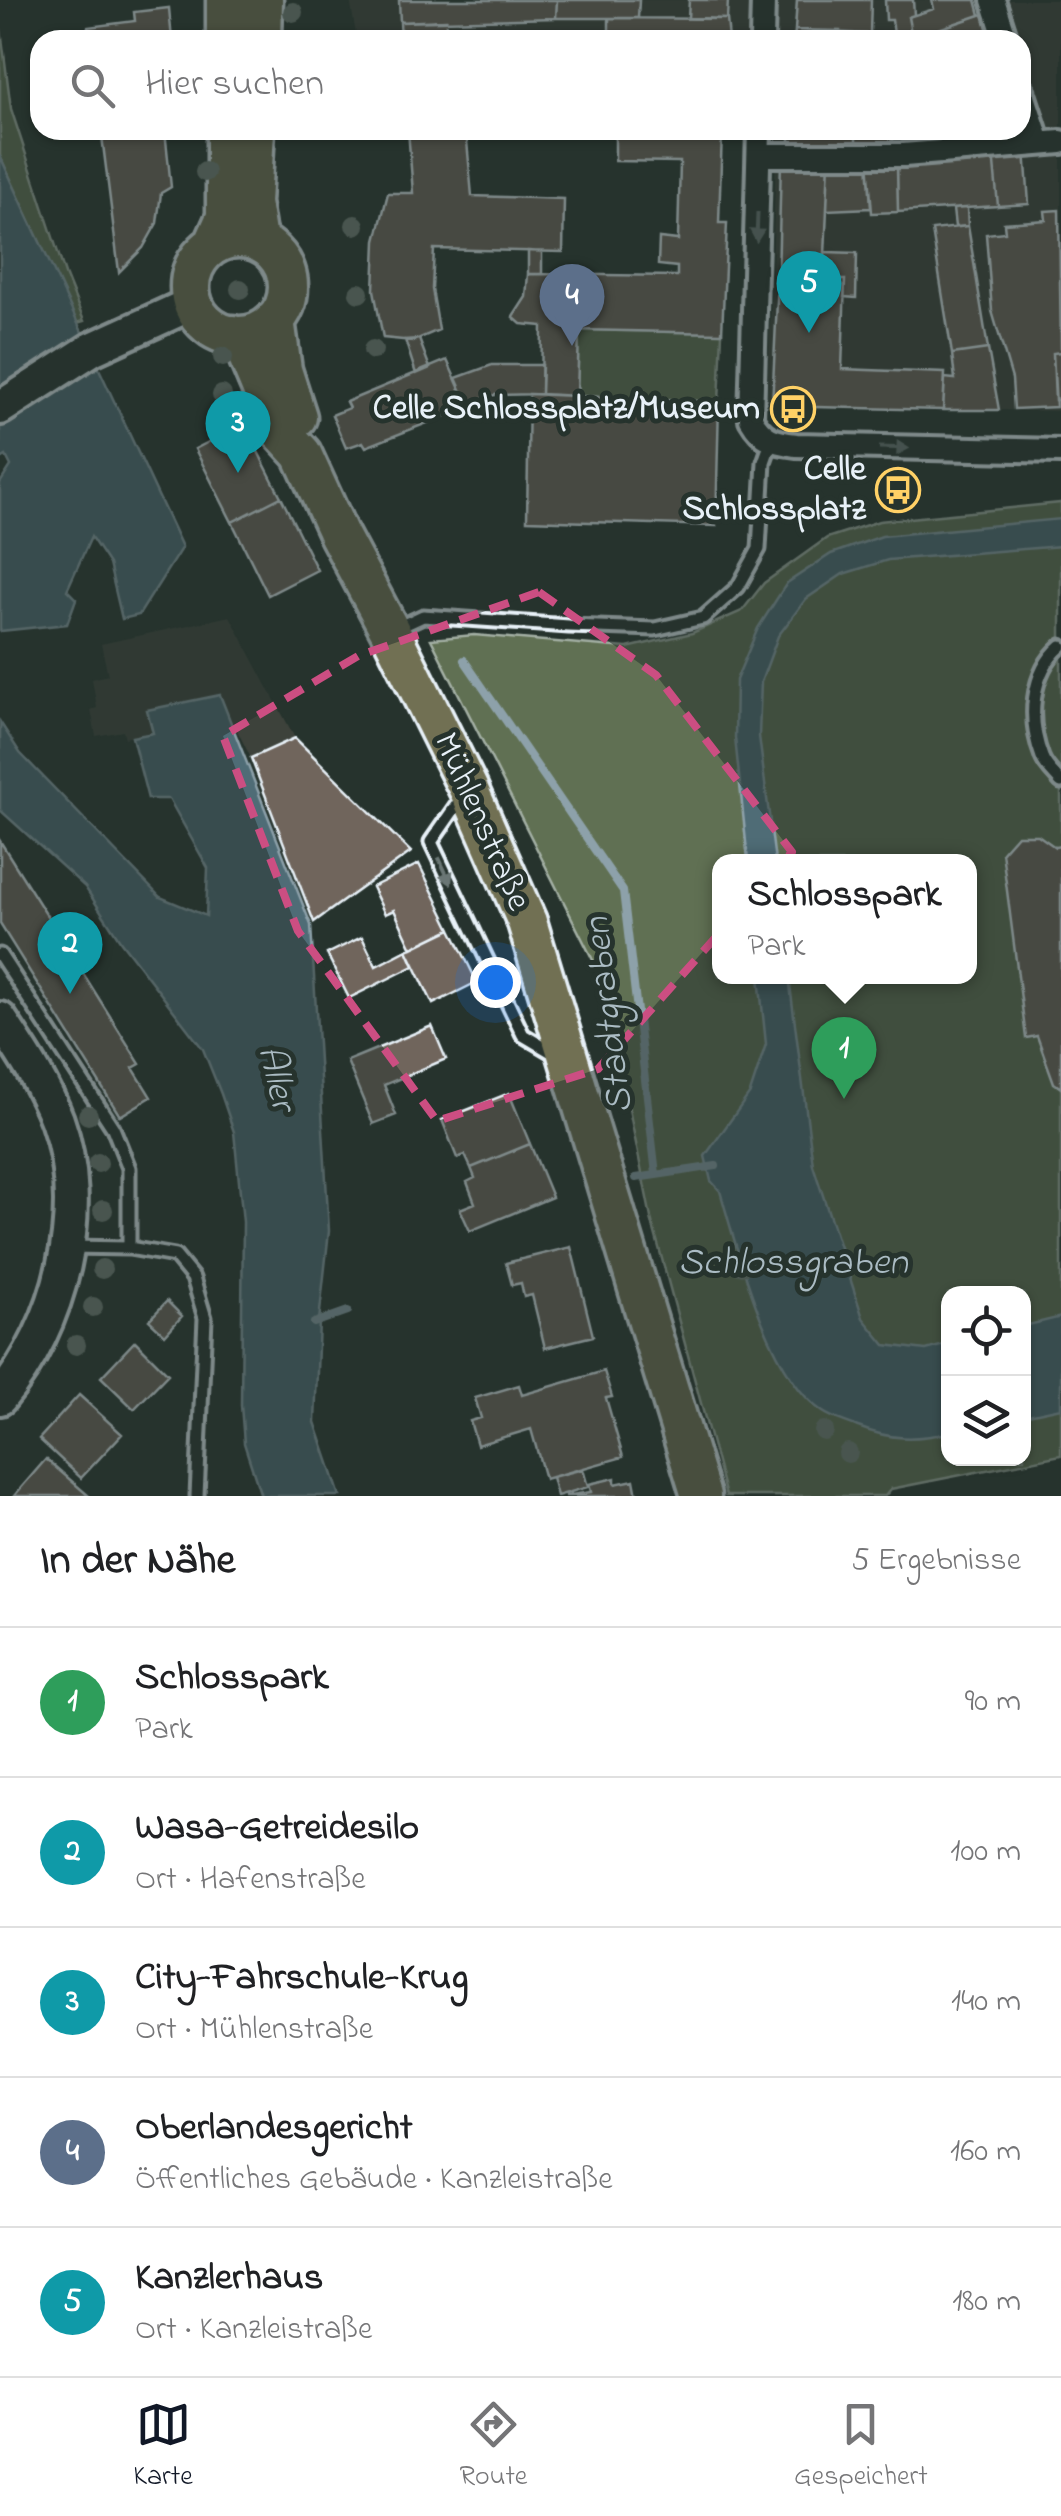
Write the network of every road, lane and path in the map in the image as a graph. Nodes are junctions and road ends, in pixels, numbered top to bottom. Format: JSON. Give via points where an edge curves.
{"nodes":[{"id":1,"x":226,"y":0,"type":"edge"},
{"id":2,"x":263,"y":0,"type":"edge"},
{"id":3,"x":763,"y":0,"type":"edge"},
{"id":4,"x":993,"y":0,"type":"edge"},
{"id":5,"x":226,"y":30,"type":"edge"},
{"id":6,"x":262,"y":30,"type":"edge"},
{"id":7,"x":762,"y":30,"type":"edge"},
{"id":8,"x":1003,"y":30,"type":"edge"},
{"id":9,"x":1031,"y":107,"type":"edge"},
{"id":10,"x":226,"y":140,"type":"edge"},
{"id":11,"x":255,"y":140,"type":"edge"},
{"id":12,"x":760,"y":140,"type":"edge"},
{"id":13,"x":1050,"y":142,"type":"edge"},
{"id":14,"x":759,"y":155,"type":"junction"},
{"id":15,"x":258,"y":241,"type":"junction"},
{"id":16,"x":214,"y":244,"type":"junction"},
{"id":17,"x":193,"y":303,"type":"junction"},
{"id":18,"x":276,"y":320,"type":"junction"},
{"id":19,"x":232,"y":335,"type":"junction"},
{"id":20,"x":0,"y":408,"type":"edge"},
{"id":21,"x":771,"y":442,"type":"junction"},
{"id":22,"x":1061,"y":451,"type":"edge"},
{"id":23,"x":302,"y":454,"type":"junction"},
{"id":24,"x":390,"y":631,"type":"junction"},
{"id":25,"x":1061,"y":646,"type":"edge"},
{"id":26,"x":1061,"y":782,"type":"edge"},
{"id":27,"x":468,"y":788,"type":"junction"},
{"id":28,"x":0,"y":954,"type":"edge"},
{"id":29,"x":0,"y":1018,"type":"edge"},
{"id":30,"x":570,"y":1063,"type":"junction"},
{"id":31,"x":69,"y":1247,"type":"junction"},
{"id":32,"x":129,"y":1248,"type":"junction"},
{"id":33,"x":0,"y":1398,"type":"edge"},
{"id":34,"x":198,"y":1496,"type":"edge"},
{"id":35,"x":701,"y":1496,"type":"edge"}],
"edges":[{"from":1,"to":5,"type":"main road"},
{"from":2,"to":6,"type":"main road"},
{"from":3,"to":7,"type":"street"},
{"from":4,"to":8,"type":"street"},
{"from":9,"to":13,"type":"street"},
{"from":10,"to":16,"type":"main road","via":[[226,217]]},
{"from":11,"to":15,"type":"main road","via":[[251,203]]},
{"from":12,"to":14,"type":"street"},
{"from":13,"to":14,"type":"street","via":[[904,154]]},
{"from":14,"to":21,"type":"street","one_way":true,"via":[[751,420]]},
{"from":15,"to":16,"type":"main road"},
{"from":15,"to":18,"type":"main road","name":"Mühlenstraße","via":[[272,249],[287,276]]},
{"from":16,"to":17,"type":"main road","via":[[193,270]]},
{"from":17,"to":19,"type":"main road","name":"Mühlenstraße","via":[[208,325]]},
{"from":17,"to":20,"type":"street","via":[[92,349]]},
{"from":18,"to":19,"type":"main road"},
{"from":18,"to":23,"type":"main road","name":"Mühlenstraße"},
{"from":19,"to":23,"type":"main road","name":"Mühlenstraße","via":[[247,354],[278,428]]},
{"from":21,"to":22,"type":"street","one_way":true},
{"from":21,"to":24,"type":"lane","via":[[759,549],[738,587],[703,618],[655,628],[424,616]]},
{"from":23,"to":24,"type":"main road","name":"Mühlenstraße"},
{"from":24,"to":27,"type":"main road","name":"Mühlenstraße"},
{"from":25,"to":26,"type":"lane","via":[[1037,683],[1032,717],[1043,760]]},
{"from":27,"to":30,"type":"main road","name":"Mühlenstraße","via":[[526,922]]},
{"from":27,"to":30,"type":"lane","one_way":true,"via":[[432,842],[523,1035]]},
{"from":28,"to":32,"type":"lane","via":[[113,1128],[129,1168]]},
{"from":29,"to":31,"type":"street","via":[[58,1122],[71,1184]]},
{"from":30,"to":35,"type":"main road","name":"Mühlenstraße"},
{"from":31,"to":32,"type":"lane"},
{"from":31,"to":33,"type":"street","via":[[50,1313]]},
{"from":32,"to":34,"type":"lane","via":[[175,1256],[193,1278],[205,1318]]}]}
